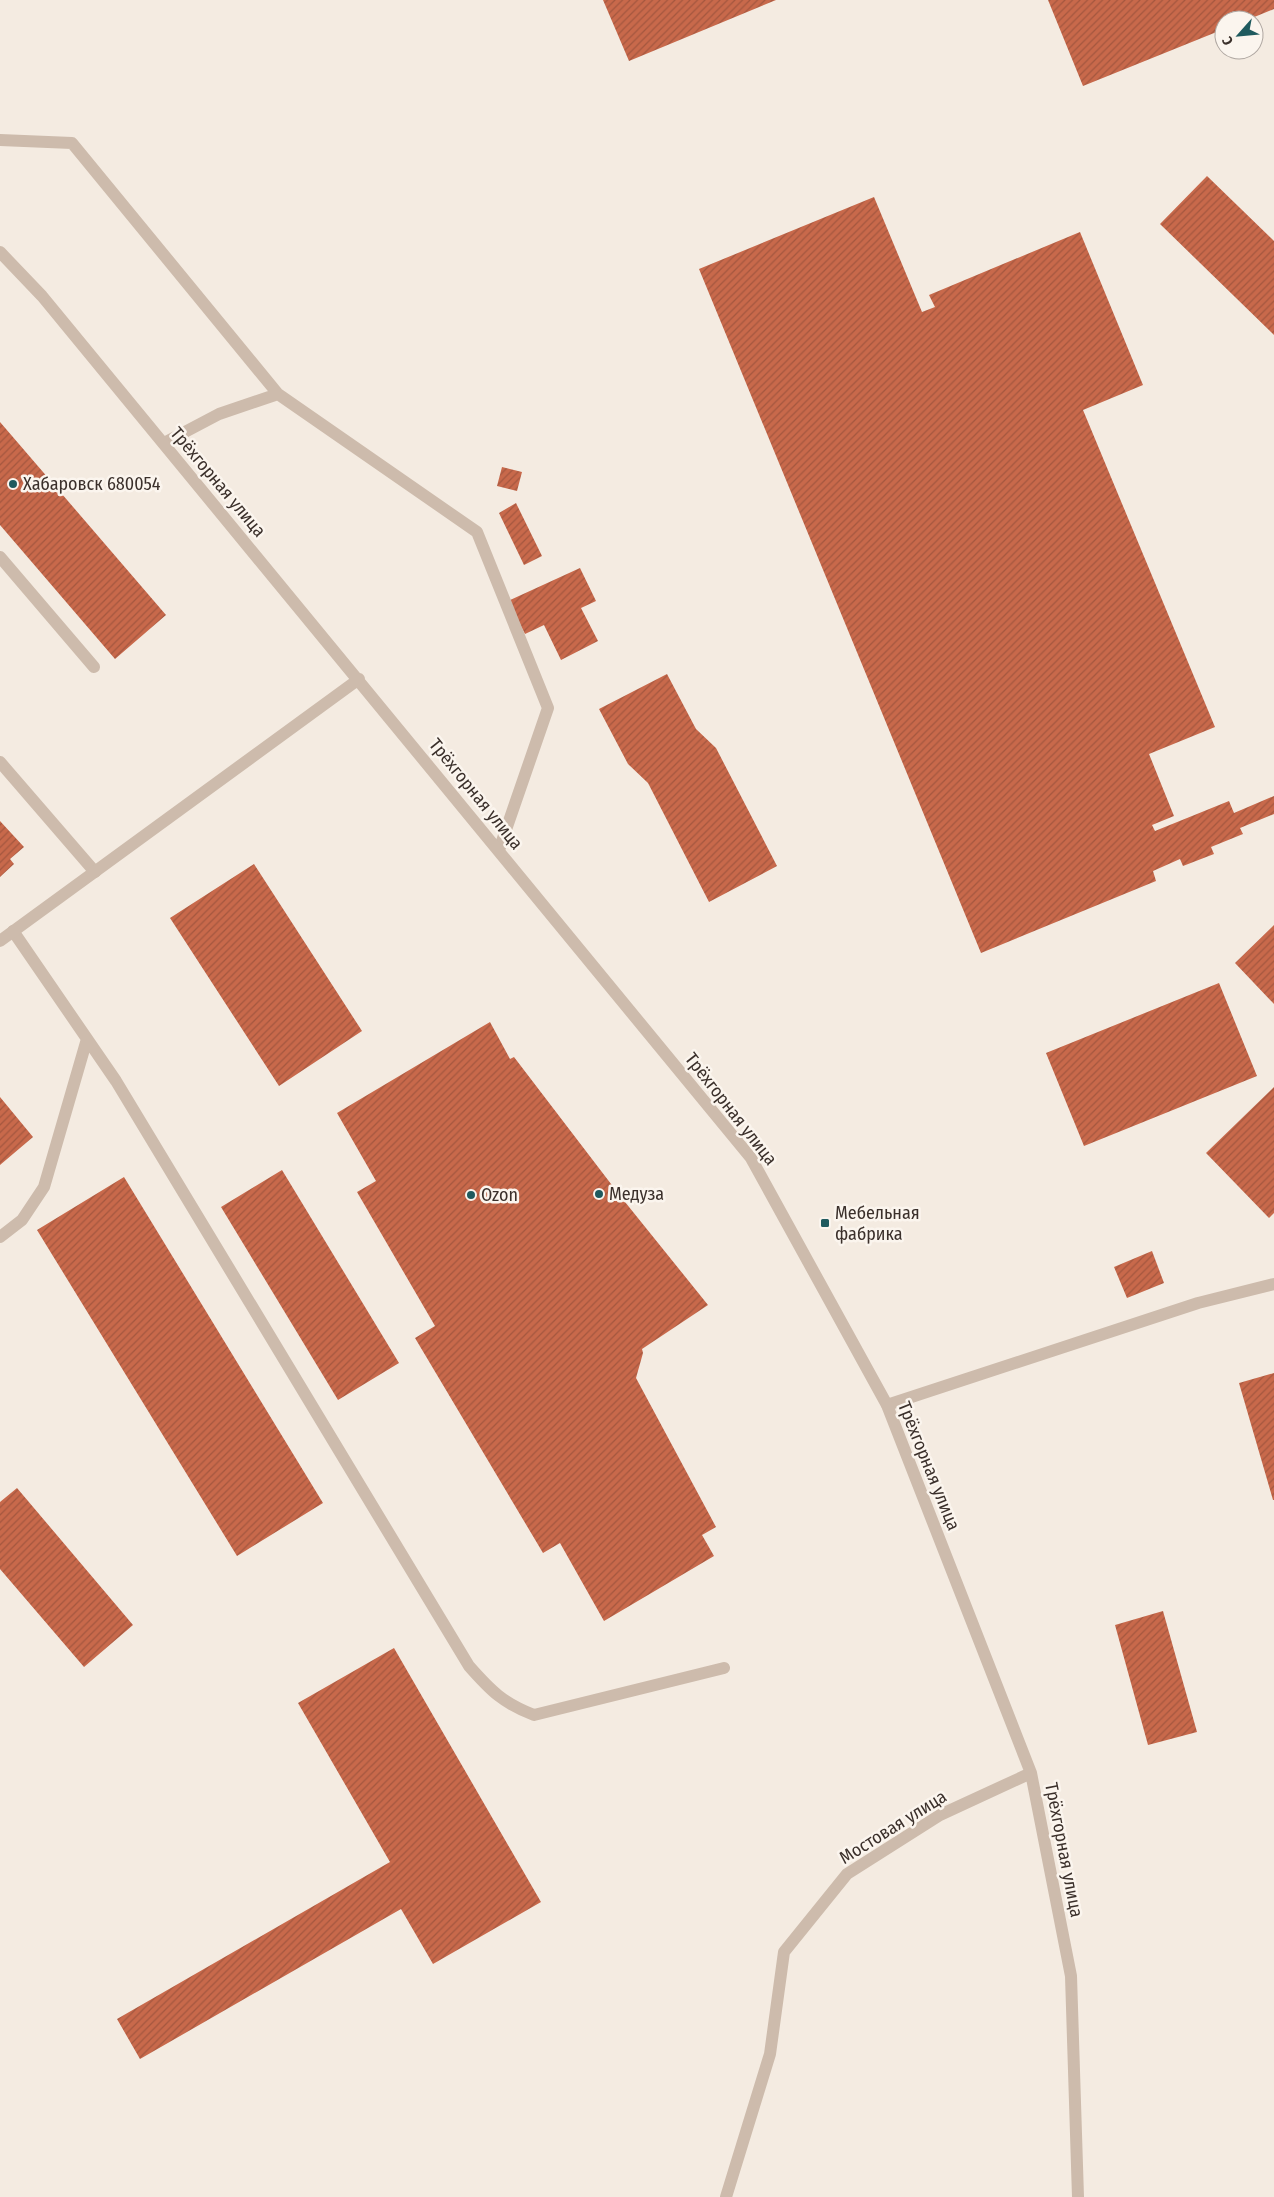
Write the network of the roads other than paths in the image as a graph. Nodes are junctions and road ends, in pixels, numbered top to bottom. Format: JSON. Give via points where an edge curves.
{"nodes":[{"id":1,"x":0,"y":140,"type":"edge"},
{"id":2,"x":0,"y":252,"type":"edge"},
{"id":3,"x":278,"y":394,"type":"junction"},
{"id":4,"x":164,"y":443,"type":"junction"},
{"id":5,"x":0,"y":557,"type":"edge"},
{"id":6,"x":94,"y":668,"type":"dead end"},
{"id":7,"x":359,"y":679,"type":"junction"},
{"id":8,"x":0,"y":762,"type":"edge"},
{"id":9,"x":499,"y":850,"type":"junction"},
{"id":10,"x":95,"y":872,"type":"junction"},
{"id":11,"x":13,"y":931,"type":"junction"},
{"id":12,"x":0,"y":941,"type":"edge"},
{"id":13,"x":87,"y":1039,"type":"junction"},
{"id":14,"x":0,"y":1237,"type":"edge"},
{"id":15,"x":1274,"y":1284,"type":"edge"},
{"id":16,"x":887,"y":1405,"type":"junction"},
{"id":17,"x":724,"y":1668,"type":"dead end"},
{"id":18,"x":1032,"y":1773,"type":"junction"},
{"id":19,"x":726,"y":2197,"type":"edge"},
{"id":20,"x":1078,"y":2197,"type":"edge"}],
"edges":[{"from":1,"to":3,"type":"street","via":[[72,143]]},
{"from":2,"to":4,"type":"street","name":"Трёхгорная улица","via":[[42,296]]},
{"from":3,"to":4,"type":"street","via":[[219,414]]},
{"from":3,"to":9,"type":"street","via":[[477,532],[548,708]]},
{"from":4,"to":7,"type":"street","name":"Трёхгорная улица"},
{"from":5,"to":6,"type":"street"},
{"from":7,"to":9,"type":"street","name":"Трёхгорная улица"},
{"from":7,"to":10,"type":"street"},
{"from":8,"to":10,"type":"street"},
{"from":9,"to":16,"type":"street","name":"Трёхгорная улица","via":[[751,1158]]},
{"from":10,"to":11,"type":"street"},
{"from":11,"to":12,"type":"street"},
{"from":11,"to":13,"type":"street"},
{"from":13,"to":14,"type":"street","via":[[44,1187],[22,1220]]},
{"from":13,"to":17,"type":"street","via":[[116,1081],[469,1666],[488,1688],[511,1706],[534,1715]]},
{"from":15,"to":16,"type":"street","via":[[1198,1303]]},
{"from":16,"to":18,"type":"street","name":"Трёхгорная улица"},
{"from":18,"to":19,"type":"street","name":"Мостовая улица","via":[[940,1815],[847,1874],[784,1952],[770,2054]]},
{"from":18,"to":20,"type":"street","name":"Трёхгорная улица","via":[[1071,1976]]}]}
